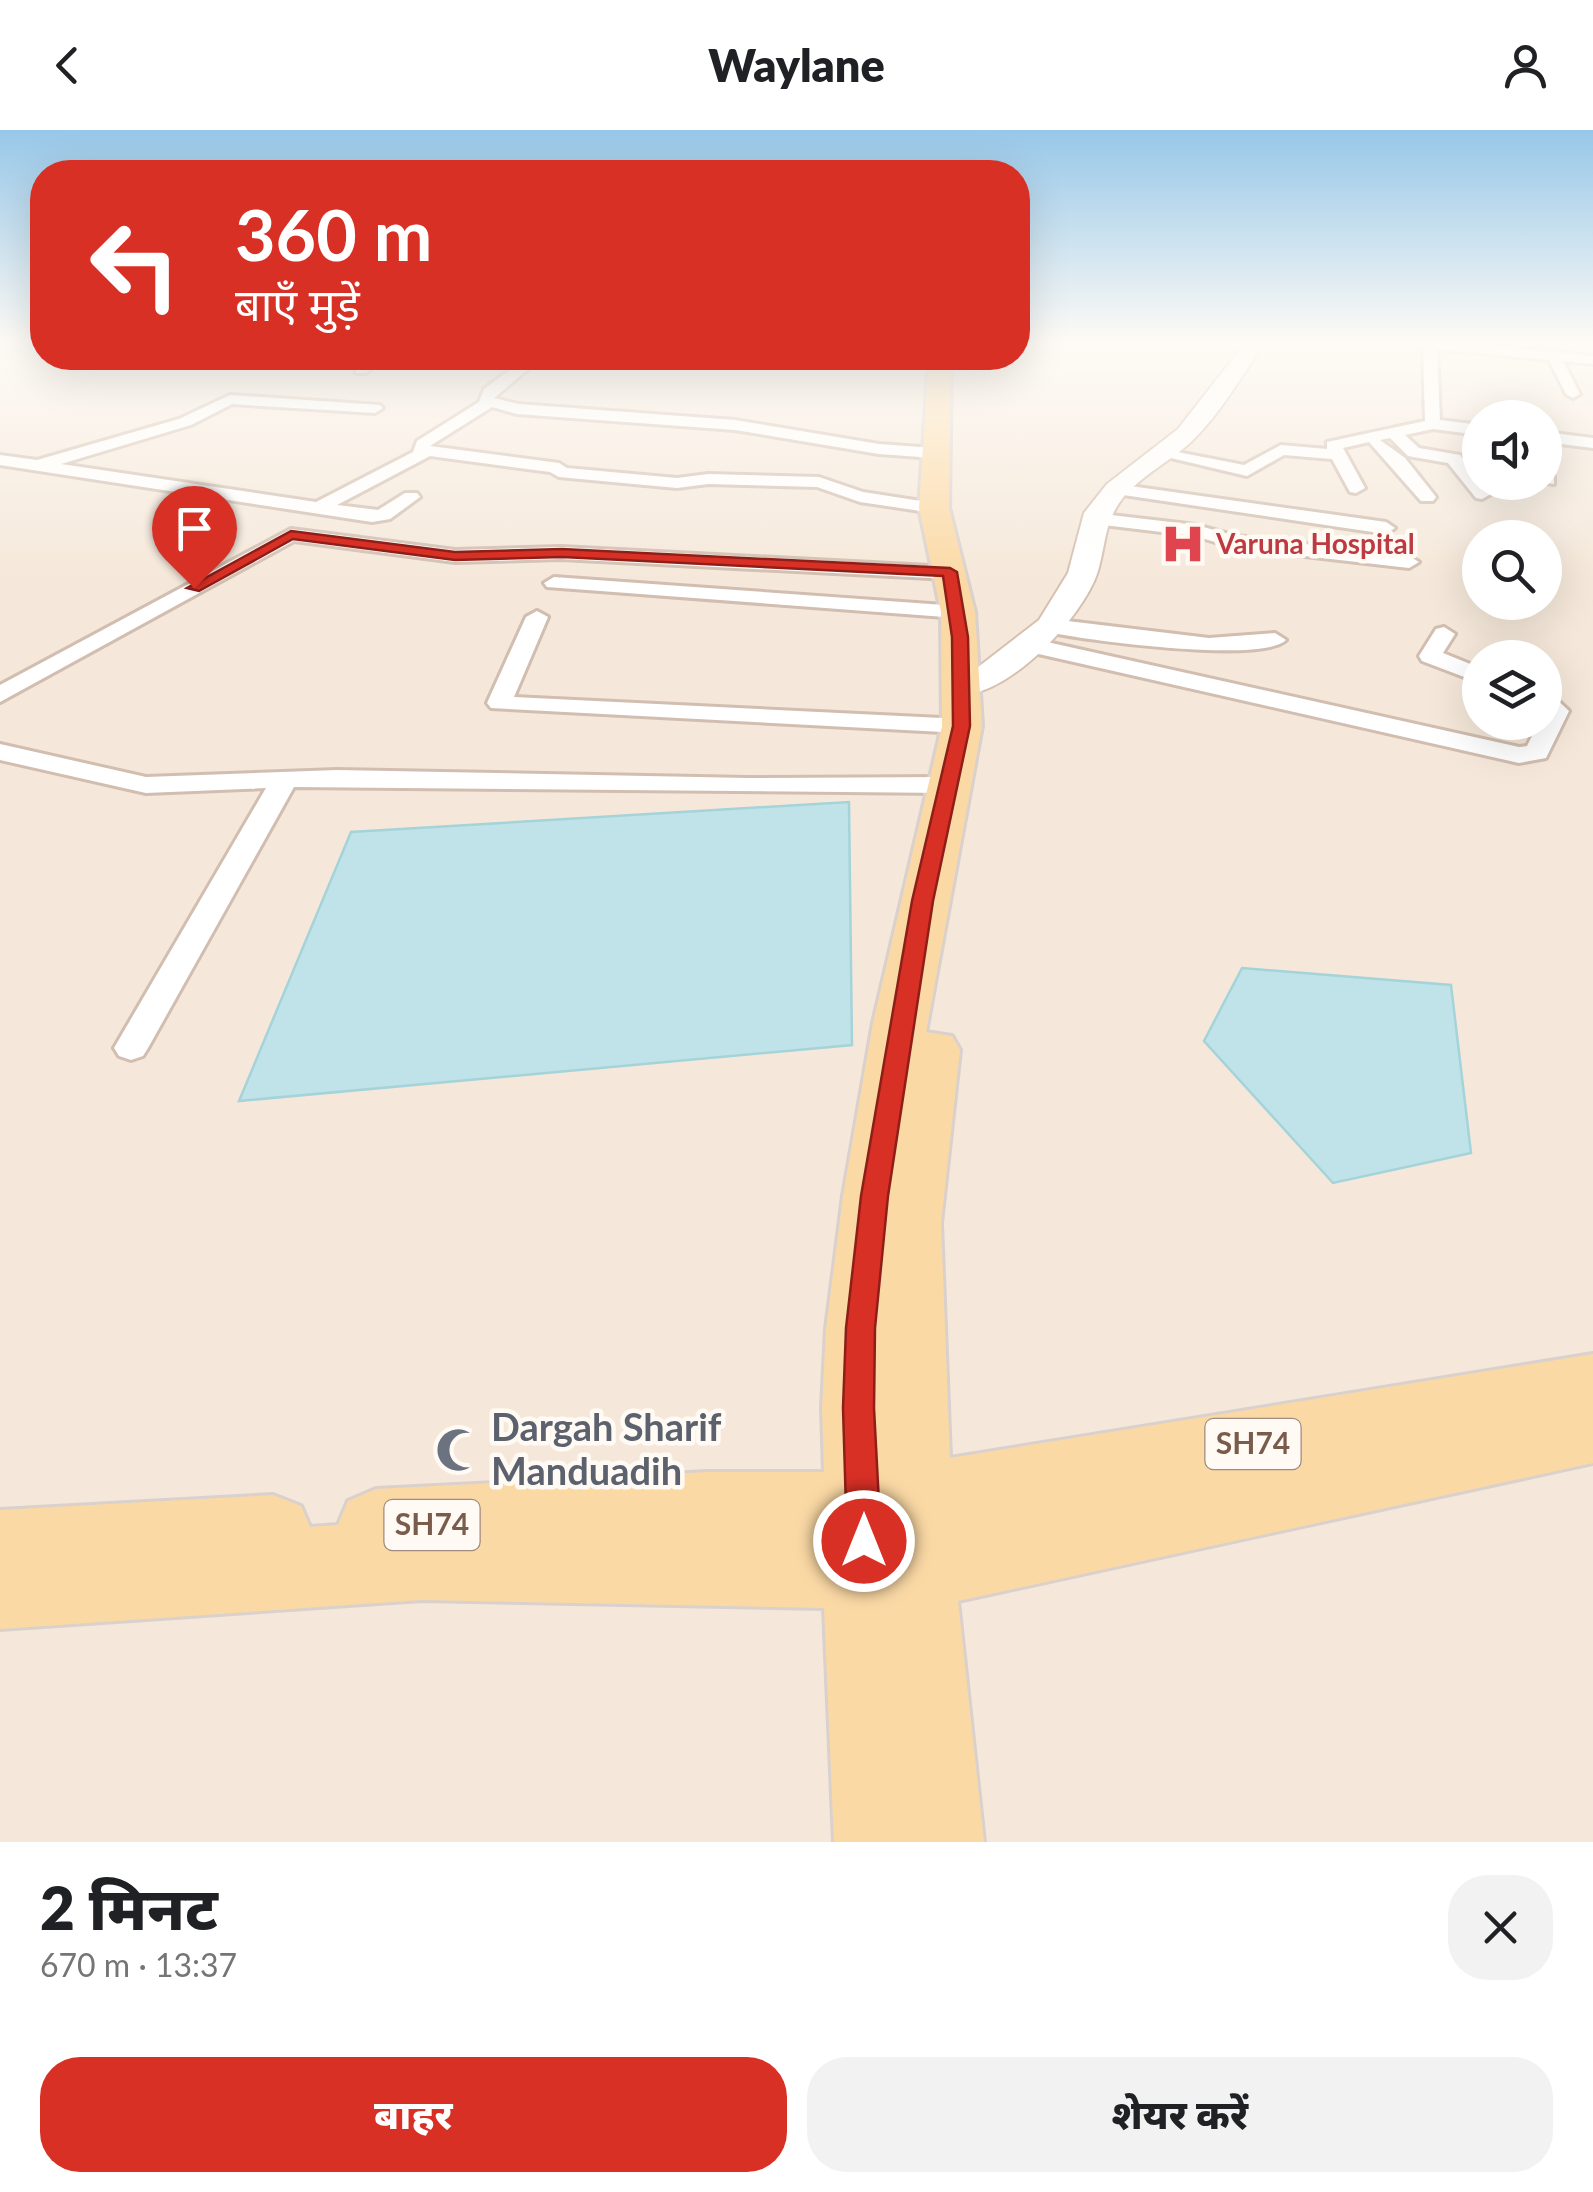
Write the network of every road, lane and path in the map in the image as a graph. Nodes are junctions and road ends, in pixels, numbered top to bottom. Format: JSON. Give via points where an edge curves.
{"nodes":[{"id":1,"x":185,"y":422,"type":"edge"},
{"id":2,"x":458,"y":422,"type":"edge"},
{"id":3,"x":583,"y":422,"type":"edge"},
{"id":4,"x":697,"y":422,"type":"edge"},
{"id":5,"x":938,"y":422,"type":"edge"},
{"id":6,"x":949,"y":422,"type":"edge"},
{"id":7,"x":1195,"y":422,"type":"edge"},
{"id":8,"x":1434,"y":424,"type":"joint"},
{"id":9,"x":1462,"y":428,"type":"edge"},
{"id":10,"x":568,"y":435,"type":"dead end"},
{"id":11,"x":1396,"y":435,"type":"junction"},
{"id":12,"x":1368,"y":438,"type":"junction"},
{"id":13,"x":1562,"y":439,"type":"edge"},
{"id":14,"x":1593,"y":443,"type":"edge"},
{"id":15,"x":424,"y":452,"type":"junction"},
{"id":16,"x":934,"y":454,"type":"junction"},
{"id":17,"x":1162,"y":454,"type":"junction"},
{"id":18,"x":1338,"y":455,"type":"junction"},
{"id":19,"x":4,"y":464,"type":"edge"},
{"id":20,"x":34,"y":466,"type":"junction"},
{"id":21,"x":1462,"y":469,"type":"edge"},
{"id":22,"x":1356,"y":488,"type":"dead end"},
{"id":23,"x":1116,"y":490,"type":"junction"},
{"id":24,"x":411,"y":497,"type":"dead end"},
{"id":25,"x":1427,"y":497,"type":"dead end"},
{"id":26,"x":318,"y":508,"type":"junction"},
{"id":27,"x":934,"y":508,"type":"junction"},
{"id":28,"x":1094,"y":519,"type":"junction"},
{"id":29,"x":1386,"y":528,"type":"dead end"},
{"id":30,"x":1409,"y":562,"type":"dead end"},
{"id":31,"x":554,"y":584,"type":"dead end"},
{"id":32,"x":954,"y":592,"type":"junction"},
{"id":33,"x":537,"y":618,"type":"dead end"},
{"id":34,"x":1052,"y":626,"type":"junction"},
{"id":35,"x":1444,"y":634,"type":"dead end"},
{"id":36,"x":1275,"y":640,"type":"dead end"},
{"id":37,"x":1029,"y":644,"type":"junction"},
{"id":38,"x":1462,"y":669,"type":"edge"},
{"id":39,"x":0,"y":695,"type":"edge"},
{"id":40,"x":969,"y":697,"type":"junction"},
{"id":41,"x":1544,"y":740,"type":"edge"},
{"id":42,"x":0,"y":752,"type":"edge"},
{"id":43,"x":284,"y":781,"type":"junction"},
{"id":44,"x":948,"y":785,"type":"junction"},
{"id":45,"x":131,"y":1048,"type":"dead end"},
{"id":46,"x":1593,"y":1386,"type":"edge"},
{"id":47,"x":1593,"y":1430,"type":"edge"},
{"id":48,"x":889,"y":1539,"type":"junction"},
{"id":49,"x":6,"y":1568,"type":"edge"},
{"id":50,"x":882,"y":1842,"type":"edge"},
{"id":51,"x":937,"y":1842,"type":"edge"}],
"edges":[{"from":1,"to":20,"type":"street"},
{"from":2,"to":15,"type":"street","via":[[423,444]]},
{"from":3,"to":10,"type":"street"},
{"from":4,"to":16,"type":"street"},
{"from":5,"to":16,"type":"main road"},
{"from":6,"to":40,"type":"main road"},
{"from":7,"to":17,"type":"street"},
{"from":8,"to":9,"type":"street"},
{"from":8,"to":11,"type":"street"},
{"from":11,"to":12,"type":"street"},
{"from":11,"to":21,"type":"street","via":[[1414,452],[1454,459]]},
{"from":12,"to":18,"type":"street","via":[[1334,443]]},
{"from":12,"to":25,"type":"street"},
{"from":13,"to":14,"type":"street"},
{"from":15,"to":26,"type":"street"},
{"from":15,"to":27,"type":"street","via":[[677,483],[820,482]]},
{"from":16,"to":27,"type":"main road"},
{"from":17,"to":18,"type":"street","via":[[1246,471],[1281,450]]},
{"from":17,"to":23,"type":"street"},
{"from":18,"to":22,"type":"street"},
{"from":19,"to":20,"type":"street"},
{"from":20,"to":26,"type":"street"},
{"from":23,"to":28,"type":"street"},
{"from":23,"to":29,"type":"street"},
{"from":24,"to":26,"type":"street","via":[[379,516]]},
{"from":27,"to":32,"type":"main road"},
{"from":28,"to":30,"type":"street"},
{"from":28,"to":34,"type":"street","via":[[1083,573]]},
{"from":31,"to":32,"type":"street"},
{"from":32,"to":39,"type":"street","via":[[562,553],[455,556],[291,535]]},
{"from":32,"to":40,"type":"main road"},
{"from":33,"to":40,"type":"street","via":[[498,704]]},
{"from":34,"to":36,"type":"street","via":[[1209,645]]},
{"from":34,"to":37,"type":"street"},
{"from":35,"to":38,"type":"street","via":[[1430,656]]},
{"from":37,"to":40,"type":"street"},
{"from":37,"to":41,"type":"street","via":[[1519,754],[1538,753]]},
{"from":40,"to":44,"type":"main road"},
{"from":40,"to":48,"type":"main road","via":[[976,784],[909,1223]]},
{"from":42,"to":43,"type":"street","via":[[146,785]]},
{"from":43,"to":44,"type":"street"},
{"from":43,"to":45,"type":"street"},
{"from":44,"to":48,"type":"main road","via":[[900,1023],[860,1328],[858,1408]]},
{"from":46,"to":48,"type":"main road","number":"SH74"},
{"from":47,"to":48,"type":"main road","number":"SH74"},
{"from":48,"to":49,"type":"main road","number":"SH74","via":[[422,1560]]},
{"from":48,"to":50,"type":"main road"},
{"from":48,"to":51,"type":"main road"}]}
